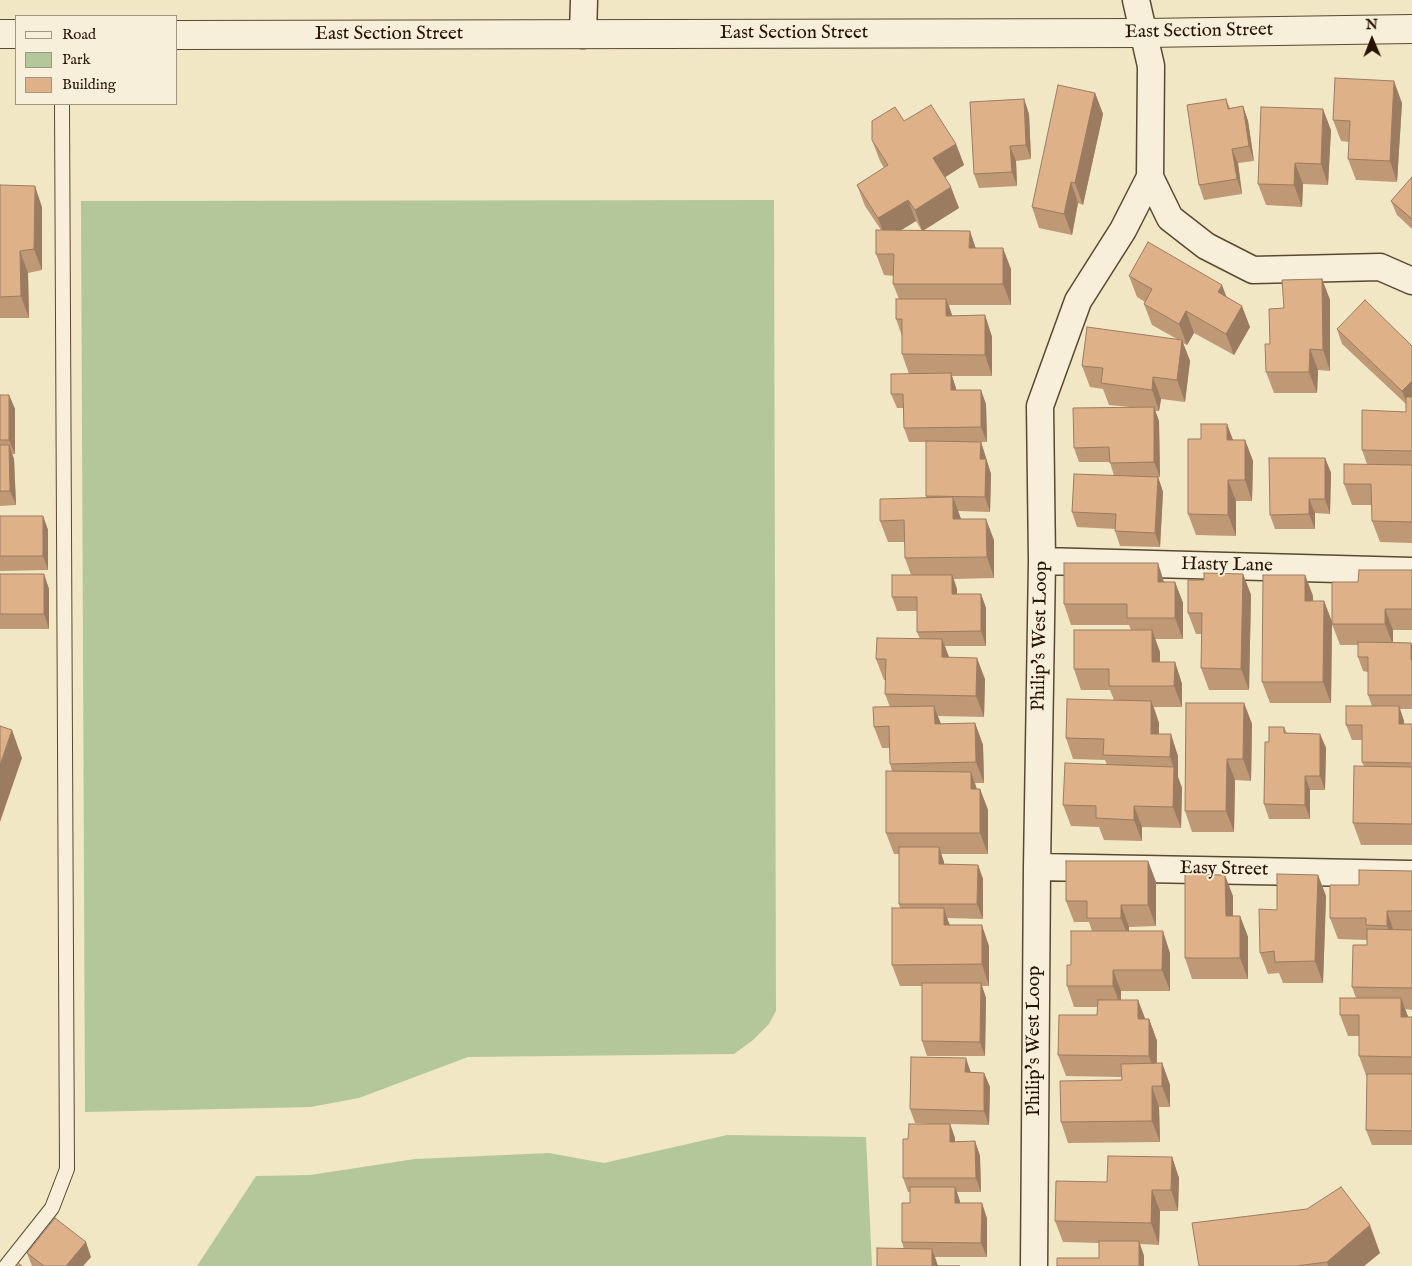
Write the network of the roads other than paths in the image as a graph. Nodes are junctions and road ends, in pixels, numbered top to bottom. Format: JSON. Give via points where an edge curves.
{"nodes":[{"id":1,"x":584,"y":0,"type":"edge"},
{"id":2,"x":1136,"y":0,"type":"edge"},
{"id":3,"x":1412,"y":29,"type":"edge"},
{"id":4,"x":1144,"y":33,"type":"junction"},
{"id":5,"x":0,"y":34,"type":"edge"},
{"id":6,"x":15,"y":34,"type":"edge"},
{"id":7,"x":178,"y":34,"type":"edge"},
{"id":8,"x":583,"y":35,"type":"junction"},
{"id":9,"x":62,"y":105,"type":"edge"},
{"id":10,"x":1150,"y":177,"type":"junction"},
{"id":11,"x":1412,"y":281,"type":"edge"},
{"id":12,"x":1042,"y":562,"type":"junction"},
{"id":13,"x":1412,"y":571,"type":"edge"},
{"id":14,"x":1036,"y":867,"type":"junction"},
{"id":15,"x":1412,"y":874,"type":"edge"},
{"id":16,"x":6,"y":1266,"type":"edge"},
{"id":17,"x":1034,"y":1266,"type":"edge"}],
"edges":[{"from":1,"to":8,"type":"street"},
{"from":2,"to":4,"type":"street","name":"Philip's West Loop"},
{"from":3,"to":4,"type":"street","name":"East Section Street"},
{"from":4,"to":8,"type":"street","name":"East Section Street"},
{"from":4,"to":10,"type":"street","name":"Philip's West Loop","via":[[1151,73]]},
{"from":5,"to":6,"type":"street"},
{"from":7,"to":8,"type":"street","name":"East Section Street"},
{"from":9,"to":16,"type":"lane","via":[[67,1169],[52,1208]]},
{"from":10,"to":11,"type":"street","via":[[1170,218],[1206,246],[1253,270],[1380,267]]},
{"from":10,"to":12,"type":"street","name":"Philip's West Loop","via":[[1123,230],[1078,301],[1040,406]]},
{"from":12,"to":13,"type":"street","name":"Hasty Lane"},
{"from":12,"to":14,"type":"street","name":"Philip's West Loop"},
{"from":14,"to":15,"type":"street","name":"Easy Street"},
{"from":14,"to":17,"type":"street","name":"Philip's West Loop"}]}
